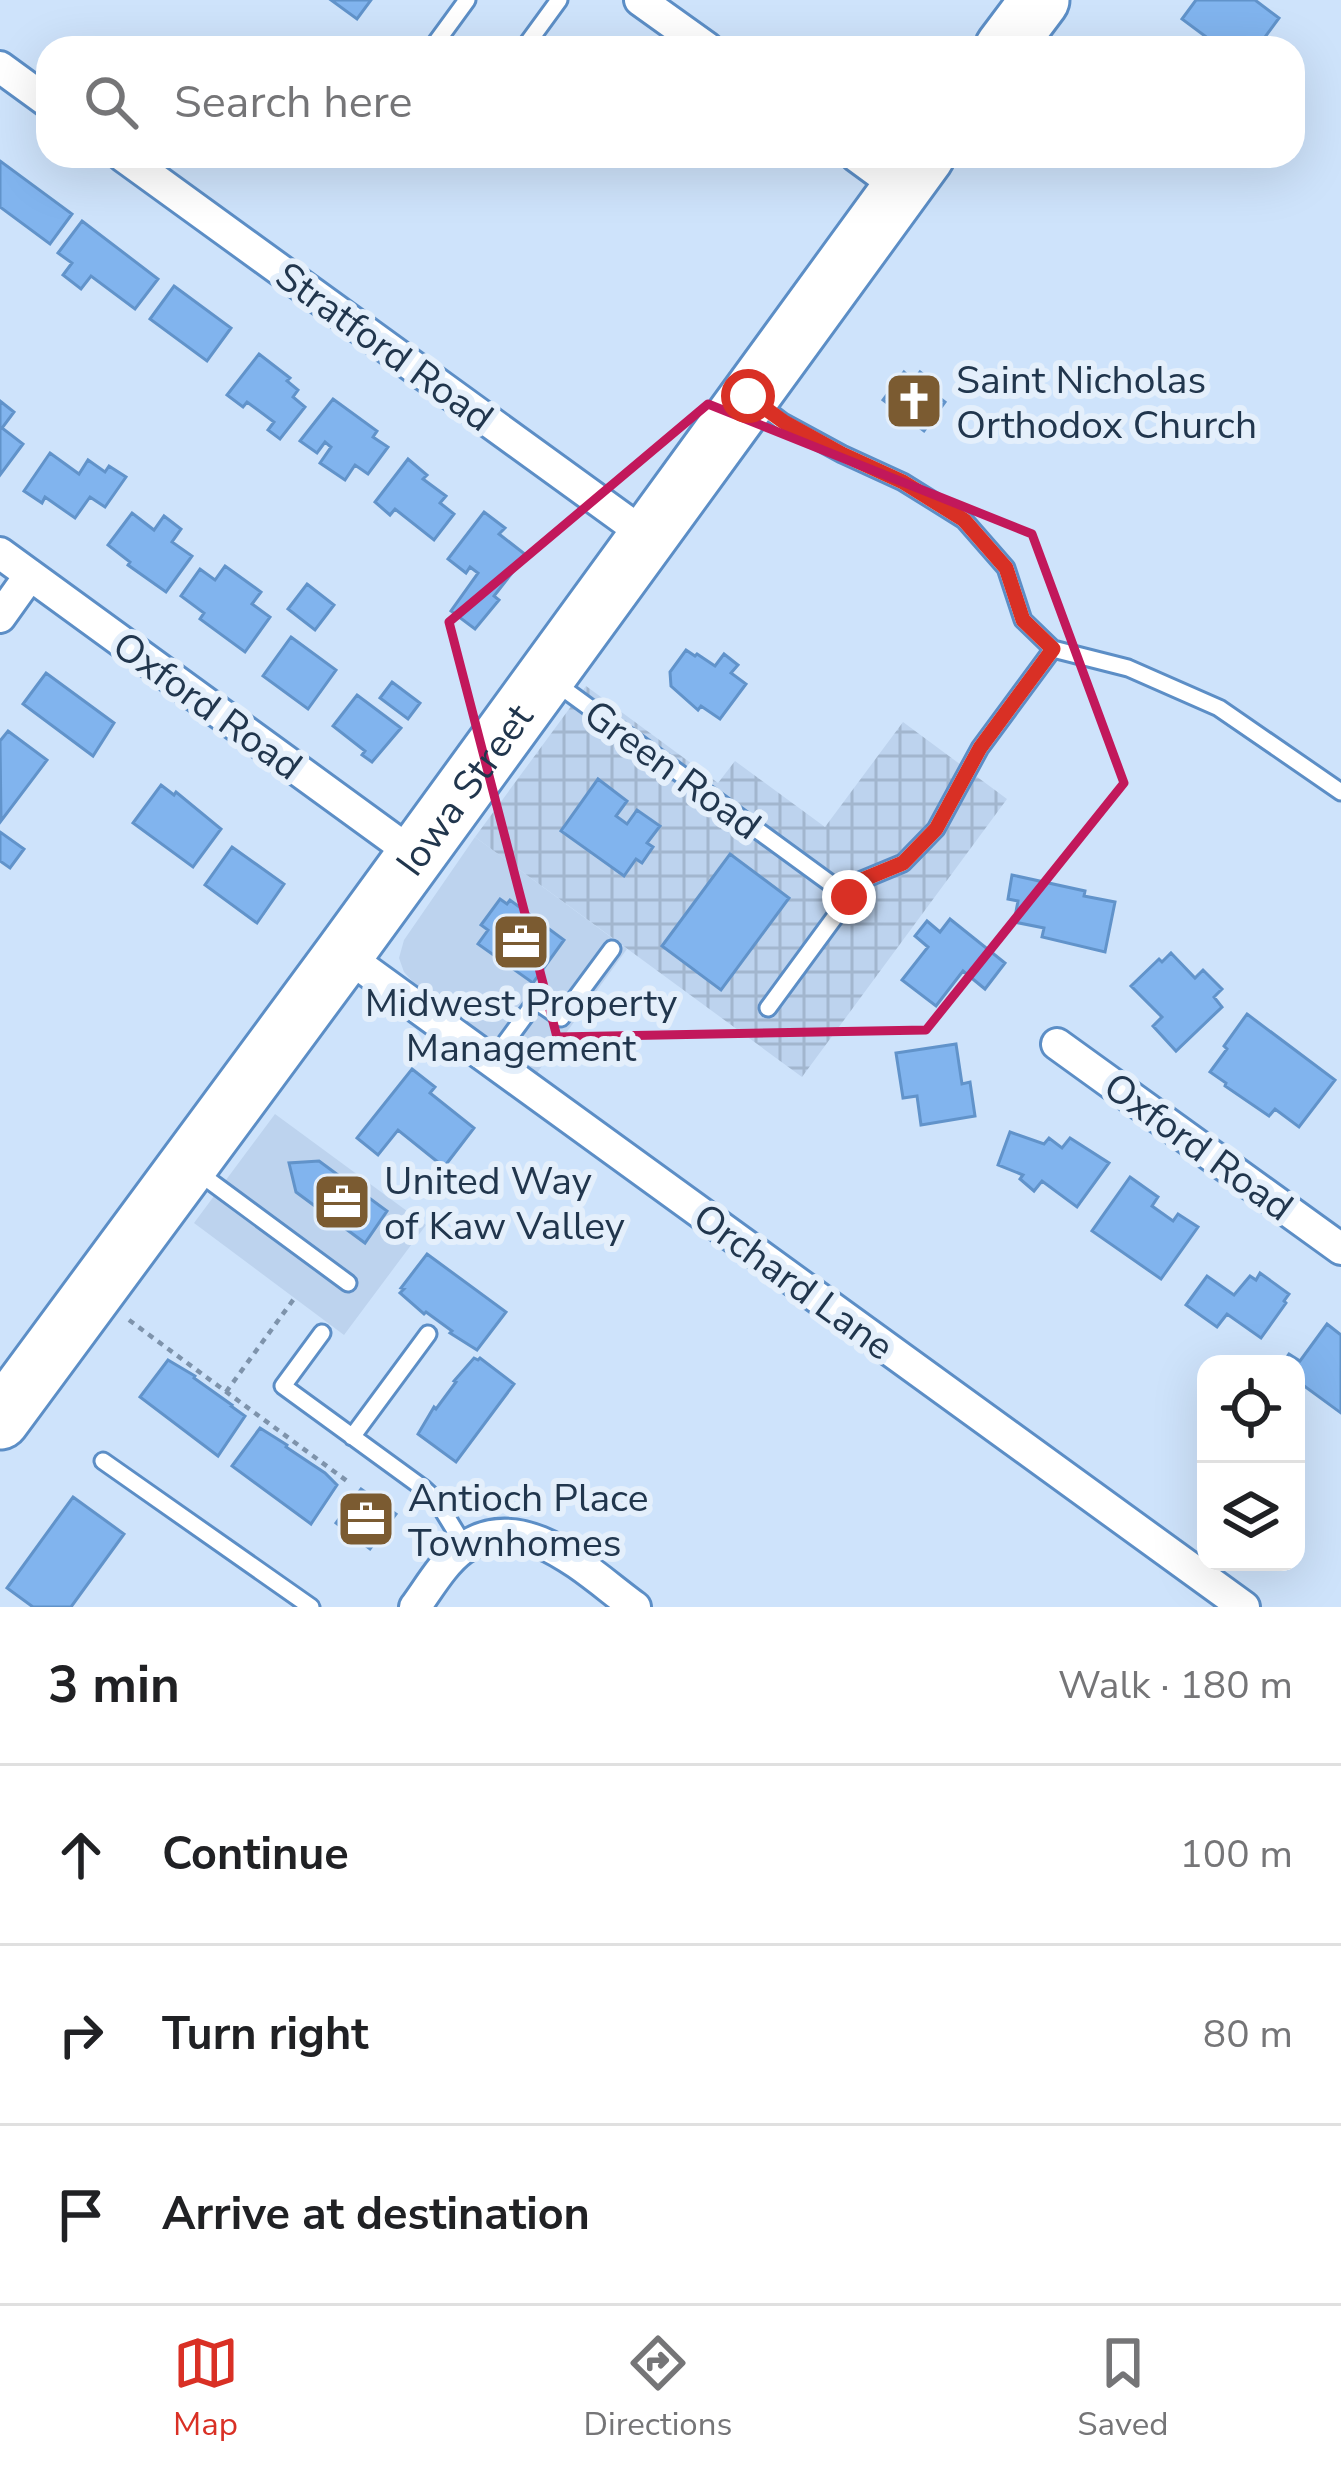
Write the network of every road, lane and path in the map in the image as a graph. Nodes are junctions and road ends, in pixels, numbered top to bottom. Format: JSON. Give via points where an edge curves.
{"nodes":[{"id":1,"x":467,"y":0,"type":"edge"},
{"id":2,"x":559,"y":0,"type":"edge"},
{"id":3,"x":1040,"y":0,"type":"edge"},
{"id":4,"x":657,"y":5,"type":"edge"},
{"id":5,"x":441,"y":36,"type":"edge"},
{"id":6,"x":533,"y":36,"type":"edge"},
{"id":7,"x":692,"y":36,"type":"edge"},
{"id":8,"x":1013,"y":36,"type":"edge"},
{"id":9,"x":0,"y":67,"type":"edge"},
{"id":10,"x":36,"y":93,"type":"edge"},
{"id":11,"x":140,"y":168,"type":"edge"},
{"id":12,"x":893,"y":168,"type":"edge"},
{"id":13,"x":748,"y":396,"type":"junction"},
{"id":14,"x":647,"y":536,"type":"junction"},
{"id":15,"x":0,"y":554,"type":"edge"},
{"id":16,"x":30,"y":575,"type":"junction"},
{"id":17,"x":0,"y":616,"type":"edge"},
{"id":18,"x":1053,"y":649,"type":"junction"},
{"id":19,"x":546,"y":676,"type":"junction"},
{"id":20,"x":1341,"y":792,"type":"edge"},
{"id":21,"x":416,"y":856,"type":"junction"},
{"id":22,"x":849,"y":897,"type":"junction"},
{"id":23,"x":612,"y":949,"type":"dead end"},
{"id":24,"x":344,"y":954,"type":"junction"},
{"id":25,"x":768,"y":1008,"type":"dead end"},
{"id":26,"x":1057,"y":1044,"type":"dead end"},
{"id":27,"x":492,"y":1061,"type":"junction"},
{"id":28,"x":188,"y":1165,"type":"junction"},
{"id":29,"x":1341,"y":1249,"type":"edge"},
{"id":30,"x":347,"y":1282,"type":"dead end"},
{"id":31,"x":296,"y":1296,"type":"dead end"},
{"id":32,"x":128,"y":1319,"type":"dead end"},
{"id":33,"x":322,"y":1333,"type":"dead end"},
{"id":34,"x":428,"y":1334,"type":"dead end"},
{"id":35,"x":226,"y":1392,"type":"junction"},
{"id":36,"x":0,"y":1420,"type":"edge"},
{"id":37,"x":352,"y":1437,"type":"junction"},
{"id":38,"x":104,"y":1461,"type":"dead end"},
{"id":39,"x":351,"y":1484,"type":"dead end"},
{"id":40,"x":465,"y":1547,"type":"junction"},
{"id":41,"x":310,"y":1607,"type":"edge"},
{"id":42,"x":415,"y":1607,"type":"edge"},
{"id":43,"x":635,"y":1607,"type":"edge"},
{"id":44,"x":1244,"y":1607,"type":"edge"}],
"edges":[{"from":1,"to":5,"type":"lane"},
{"from":2,"to":6,"type":"lane"},
{"from":3,"to":8,"type":"highway"},
{"from":4,"to":7,"type":"street"},
{"from":9,"to":10,"type":"street"},
{"from":11,"to":14,"type":"street","name":"Stratford Road"},
{"from":12,"to":13,"type":"highway","name":"Iowa Street"},
{"from":13,"to":14,"type":"highway","name":"Iowa Street"},
{"from":13,"to":18,"type":"lane","via":[[964,520],[1006,568],[1023,620]]},
{"from":14,"to":19,"type":"highway","name":"Iowa Street"},
{"from":15,"to":16,"type":"street","name":"Oxford Road"},
{"from":16,"to":17,"type":"street"},
{"from":16,"to":21,"type":"street","name":"Oxford Road"},
{"from":18,"to":20,"type":"lane","via":[[1128,668],[1219,708]]},
{"from":18,"to":22,"type":"lane","via":[[980,748],[936,829],[903,863],[862,880]]},
{"from":19,"to":21,"type":"highway","name":"Iowa Street"},
{"from":19,"to":22,"type":"lane","name":"Green Road"},
{"from":21,"to":24,"type":"highway","name":"Iowa Street"},
{"from":22,"to":25,"type":"lane"},
{"from":23,"to":27,"type":"lane","via":[[561,1018],[536,1000]]},
{"from":24,"to":27,"type":"street","name":"Orchard Lane"},
{"from":24,"to":28,"type":"highway","name":"Iowa Street"},
{"from":26,"to":29,"type":"street","name":"Oxford Road"},
{"from":27,"to":44,"type":"street","name":"Orchard Lane"},
{"from":28,"to":30,"type":"lane"},
{"from":28,"to":36,"type":"highway","name":"Iowa Street"},
{"from":31,"to":35,"type":"path"},
{"from":32,"to":35,"type":"path"},
{"from":33,"to":37,"type":"lane","via":[[283,1385]]},
{"from":34,"to":37,"type":"lane"},
{"from":35,"to":39,"type":"path"},
{"from":37,"to":40,"type":"lane","via":[[436,1502]]},
{"from":38,"to":41,"type":"lane"},
{"from":40,"to":42,"type":"street"},
{"from":40,"to":43,"type":"street","via":[[509,1534],[541,1541]]}]}
